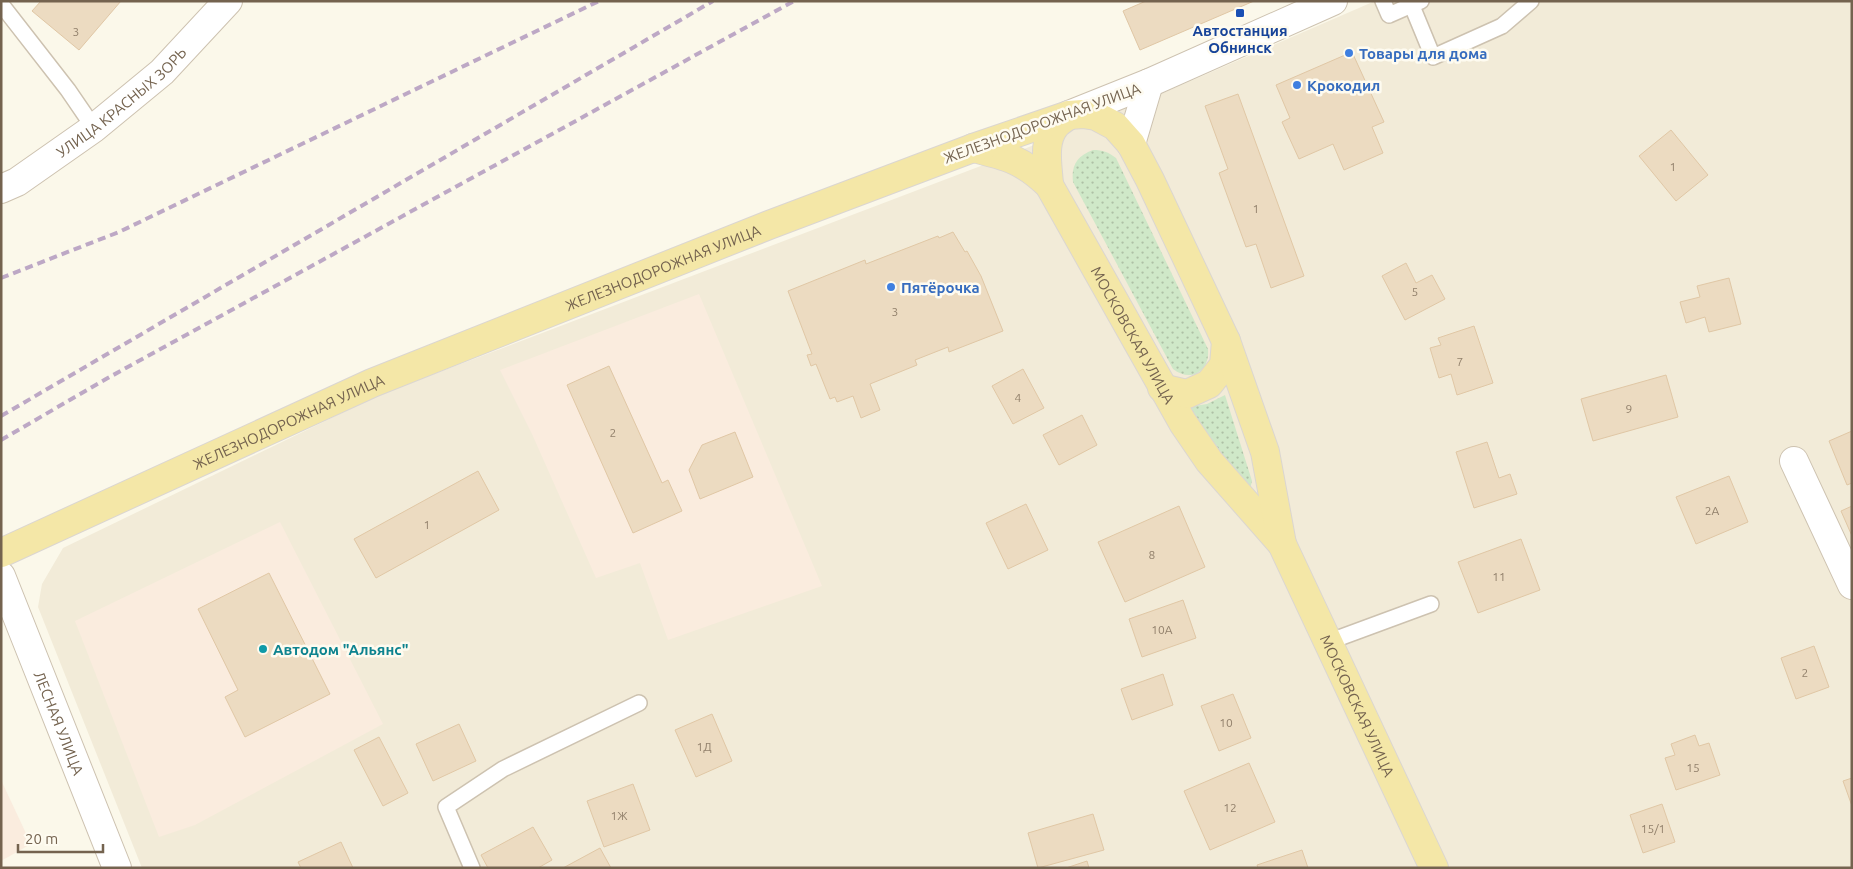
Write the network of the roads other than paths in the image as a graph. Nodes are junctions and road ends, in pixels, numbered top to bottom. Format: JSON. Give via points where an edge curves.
{"nodes":[{"id":1,"x":228,"y":1,"type":"edge"},
{"id":2,"x":1333,"y":1,"type":"edge"},
{"id":3,"x":1383,"y":1,"type":"edge"},
{"id":4,"x":1531,"y":1,"type":"edge"},
{"id":5,"x":1,"y":2,"type":"edge"},
{"id":6,"x":1416,"y":3,"type":"edge"},
{"id":7,"x":1149,"y":83,"type":"junction"},
{"id":8,"x":1069,"y":115,"type":"junction"},
{"id":9,"x":94,"y":128,"type":"junction"},
{"id":10,"x":1131,"y":144,"type":"junction"},
{"id":11,"x":973,"y":148,"type":"junction"},
{"id":12,"x":1049,"y":185,"type":"junction"},
{"id":13,"x":1,"y":189,"type":"edge"},
{"id":14,"x":1226,"y":341,"type":"junction"},
{"id":15,"x":1162,"y":388,"type":"junction"},
{"id":16,"x":1794,"y":461,"type":"dead end"},
{"id":17,"x":1282,"y":544,"type":"junction"},
{"id":18,"x":1,"y":553,"type":"edge"},
{"id":19,"x":1,"y":576,"type":"edge"},
{"id":20,"x":1852,"y":585,"type":"edge"},
{"id":21,"x":1432,"y":604,"type":"dead end"},
{"id":22,"x":1328,"y":642,"type":"junction"},
{"id":23,"x":639,"y":703,"type":"dead end"},
{"id":24,"x":117,"y":868,"type":"edge"},
{"id":25,"x":472,"y":868,"type":"edge"},
{"id":26,"x":1434,"y":868,"type":"edge"}],
"edges":[{"from":1,"to":9,"type":"street","name":"УЛИЦА КРАСНЫХ ЗОРЬ","via":[[162,72]]},
{"from":2,"to":7,"type":"street","name":"ЖЕЛЕЗНОДОРОЖНАЯ УЛИЦА"},
{"from":3,"to":6,"type":"lane","via":[[1389,15]]},
{"from":4,"to":6,"type":"lane","via":[[1502,26],[1433,57]]},
{"from":5,"to":9,"type":"lane"},
{"from":7,"to":8,"type":"street","name":"ЖЕЛЕЗНОДОРОЖНАЯ УЛИЦА"},
{"from":7,"to":10,"type":"street"},
{"from":8,"to":10,"type":"main road","name":"МОСКОВСКАЯ УЛИЦА","via":[[1083,114],[1105,120]]},
{"from":8,"to":11,"type":"main road","name":"ЖЕЛЕЗНОДОРОЖНАЯ УЛИЦА"},
{"from":8,"to":12,"type":"main road","via":[[1056,126],[1050,137],[1047,154]]},
{"from":9,"to":13,"type":"street","name":"УЛИЦА КРАСНЫХ ЗОРЬ","via":[[17,182]]},
{"from":10,"to":14,"type":"main road","name":"МОСКОВСКАЯ УЛИЦА"},
{"from":11,"to":12,"type":"main road","name":"МОСКОВСКАЯ УЛИЦА","via":[[1011,158],[1037,173]]},
{"from":11,"to":18,"type":"main road","name":"ЖЕЛЕЗНОДОРОЖНАЯ УЛИЦА","via":[[769,225],[372,383]]},
{"from":12,"to":15,"type":"main road","name":"МОСКОВСКАЯ УЛИЦА"},
{"from":14,"to":15,"type":"main road","via":[[1224,365],[1209,384],[1187,394]]},
{"from":14,"to":17,"type":"main road","name":"МОСКОВСКАЯ УЛИЦА","via":[[1265,452]]},
{"from":15,"to":17,"type":"main road","name":"МОСКОВСКАЯ УЛИЦА","via":[[1182,424],[1209,461]]},
{"from":16,"to":20,"type":"street"},
{"from":17,"to":22,"type":"main road","name":"МОСКОВСКАЯ УЛИЦА"},
{"from":19,"to":24,"type":"street","name":"ЛЕСНАЯ УЛИЦА"},
{"from":21,"to":22,"type":"lane"},
{"from":22,"to":26,"type":"main road","name":"МОСКОВСКАЯ УЛИЦА"},
{"from":23,"to":25,"type":"lane","via":[[503,769],[446,807]]}]}
